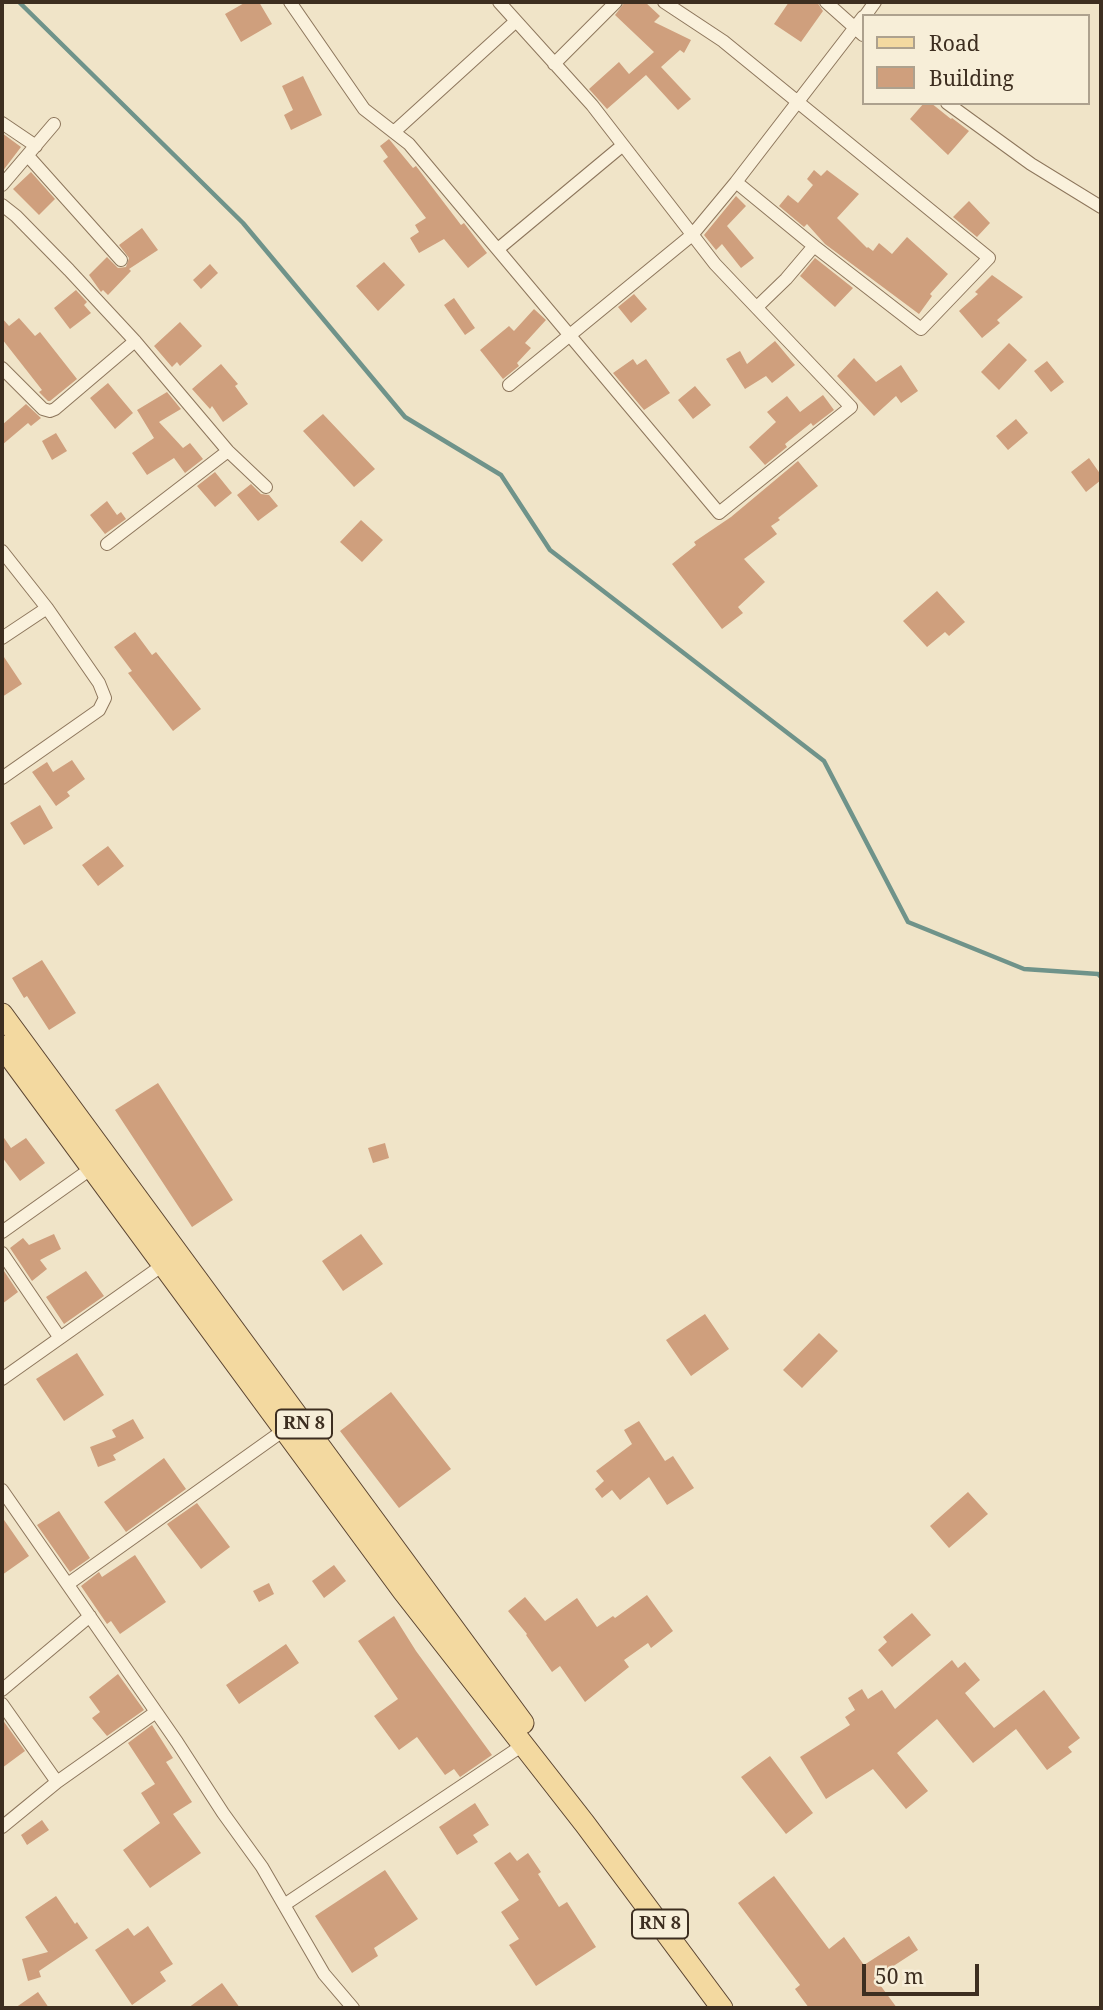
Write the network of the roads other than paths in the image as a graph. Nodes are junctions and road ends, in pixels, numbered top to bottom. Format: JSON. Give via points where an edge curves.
{"nodes":[{"id":1,"x":290,"y":2,"type":"edge"},
{"id":2,"x":499,"y":2,"type":"edge"},
{"id":3,"x":616,"y":2,"type":"edge"},
{"id":4,"x":664,"y":2,"type":"edge"},
{"id":5,"x":826,"y":2,"type":"edge"},
{"id":6,"x":516,"y":21,"type":"junction"},
{"id":7,"x":862,"y":24,"type":"edge"},
{"id":8,"x":554,"y":64,"type":"junction"},
{"id":9,"x":799,"y":104,"type":"junction"},
{"id":10,"x":950,"y":105,"type":"edge"},
{"id":11,"x":2,"y":123,"type":"edge"},
{"id":12,"x":54,"y":124,"type":"dead end"},
{"id":13,"x":395,"y":131,"type":"junction"},
{"id":14,"x":623,"y":145,"type":"junction"},
{"id":15,"x":32,"y":151,"type":"junction"},
{"id":16,"x":736,"y":182,"type":"junction"},
{"id":17,"x":2,"y":185,"type":"edge"},
{"id":18,"x":2,"y":205,"type":"edge"},
{"id":19,"x":1101,"y":207,"type":"edge"},
{"id":20,"x":692,"y":235,"type":"junction"},
{"id":21,"x":814,"y":246,"type":"junction"},
{"id":22,"x":498,"y":248,"type":"junction"},
{"id":23,"x":121,"y":260,"type":"dead end"},
{"id":24,"x":757,"y":307,"type":"junction"},
{"id":25,"x":571,"y":335,"type":"junction"},
{"id":26,"x":135,"y":341,"type":"junction"},
{"id":27,"x":2,"y":368,"type":"edge"},
{"id":28,"x":509,"y":385,"type":"dead end"},
{"id":29,"x":228,"y":451,"type":"junction"},
{"id":30,"x":265,"y":487,"type":"dead end"},
{"id":31,"x":107,"y":544,"type":"dead end"},
{"id":32,"x":2,"y":551,"type":"edge"},
{"id":33,"x":47,"y":608,"type":"junction"},
{"id":34,"x":2,"y":638,"type":"edge"},
{"id":35,"x":2,"y":778,"type":"edge"},
{"id":36,"x":2,"y":1014,"type":"edge"},
{"id":37,"x":2,"y":1046,"type":"edge"},
{"id":38,"x":92,"y":1168,"type":"junction"},
{"id":39,"x":2,"y":1232,"type":"edge"},
{"id":40,"x":2,"y":1253,"type":"edge"},
{"id":41,"x":163,"y":1265,"type":"junction"},
{"id":42,"x":60,"y":1338,"type":"junction"},
{"id":43,"x":2,"y":1379,"type":"edge"},
{"id":44,"x":284,"y":1430,"type":"junction"},
{"id":45,"x":2,"y":1490,"type":"edge"},
{"id":46,"x":68,"y":1584,"type":"junction"},
{"id":47,"x":90,"y":1616,"type":"junction"},
{"id":48,"x":2,"y":1690,"type":"edge"},
{"id":49,"x":2,"y":1704,"type":"edge"},
{"id":50,"x":156,"y":1712,"type":"junction"},
{"id":51,"x":523,"y":1745,"type":"junction"},
{"id":52,"x":57,"y":1782,"type":"junction"},
{"id":53,"x":2,"y":1827,"type":"edge"},
{"id":54,"x":597,"y":1840,"type":"junction"},
{"id":55,"x":284,"y":1905,"type":"junction"},
{"id":56,"x":353,"y":2008,"type":"edge"},
{"id":57,"x":722,"y":2008,"type":"edge"}],
"edges":[{"from":1,"to":13,"type":"street","via":[[364,109]]},
{"from":2,"to":6,"type":"street"},
{"from":3,"to":8,"type":"street"},
{"from":4,"to":9,"type":"street","via":[[723,41]]},
{"from":5,"to":7,"type":"street"},
{"from":6,"to":8,"type":"street"},
{"from":6,"to":13,"type":"street"},
{"from":7,"to":9,"type":"street"},
{"from":8,"to":14,"type":"street"},
{"from":9,"to":16,"type":"street"},
{"from":9,"to":21,"type":"street","via":[[989,258],[921,329]]},
{"from":10,"to":19,"type":"street"},
{"from":11,"to":15,"type":"street"},
{"from":12,"to":15,"type":"street"},
{"from":13,"to":22,"type":"street"},
{"from":14,"to":20,"type":"street"},
{"from":14,"to":22,"type":"street"},
{"from":15,"to":17,"type":"street"},
{"from":15,"to":23,"type":"street"},
{"from":16,"to":20,"type":"street"},
{"from":16,"to":21,"type":"street"},
{"from":18,"to":26,"type":"street"},
{"from":20,"to":24,"type":"street"},
{"from":20,"to":25,"type":"street"},
{"from":21,"to":24,"type":"street"},
{"from":22,"to":25,"type":"street"},
{"from":24,"to":25,"type":"street","via":[[851,407],[719,513]]},
{"from":25,"to":28,"type":"street"},
{"from":26,"to":27,"type":"street","via":[[50,411]]},
{"from":26,"to":29,"type":"street"},
{"from":29,"to":30,"type":"street"},
{"from":29,"to":31,"type":"street"},
{"from":32,"to":33,"type":"street"},
{"from":33,"to":34,"type":"street"},
{"from":33,"to":35,"type":"street","via":[[105,698],[99,710]]},
{"from":36,"to":54,"type":"main road","number":"RN 8","via":[[500,1690],[590,1821]]},
{"from":37,"to":38,"type":"main road","number":"RN 8"},
{"from":38,"to":39,"type":"street"},
{"from":38,"to":41,"type":"main road","number":"RN 8"},
{"from":40,"to":42,"type":"street"},
{"from":41,"to":42,"type":"street"},
{"from":41,"to":44,"type":"main road","number":"RN 8"},
{"from":42,"to":43,"type":"street"},
{"from":44,"to":46,"type":"street"},
{"from":44,"to":51,"type":"main road","number":"RN 8"},
{"from":45,"to":46,"type":"street"},
{"from":46,"to":47,"type":"street"},
{"from":47,"to":48,"type":"street"},
{"from":47,"to":50,"type":"street"},
{"from":49,"to":52,"type":"street"},
{"from":50,"to":52,"type":"street"},
{"from":50,"to":55,"type":"street"},
{"from":51,"to":54,"type":"main road","number":"RN 8"},
{"from":51,"to":55,"type":"street"},
{"from":52,"to":53,"type":"street"},
{"from":54,"to":57,"type":"main road","number":"RN 8"},
{"from":55,"to":56,"type":"street","via":[[324,1974]]}]}
